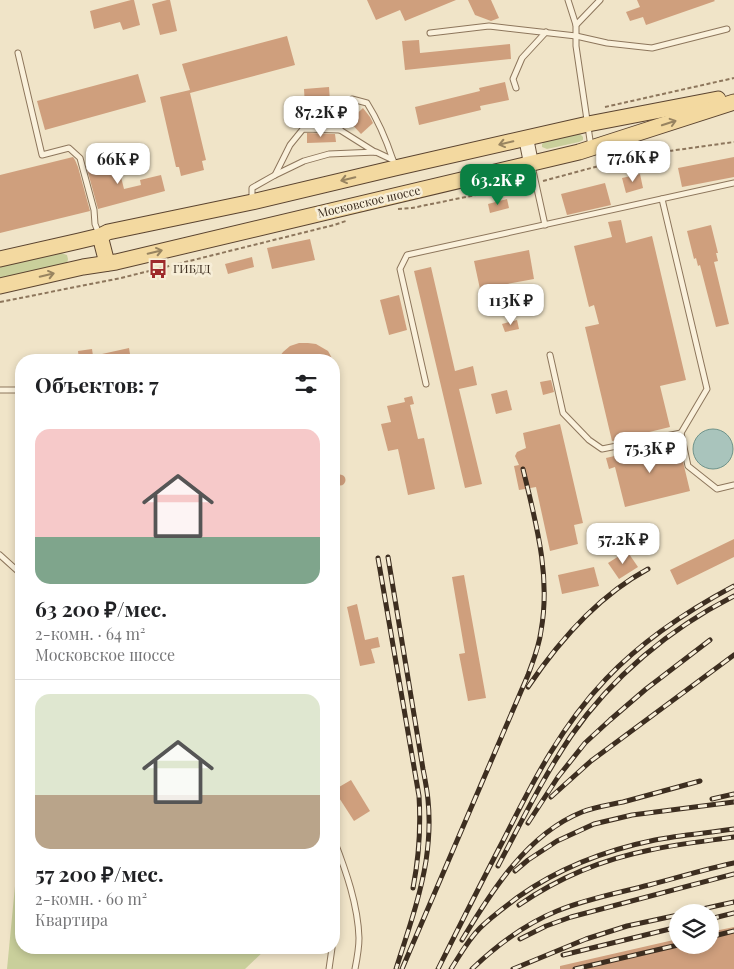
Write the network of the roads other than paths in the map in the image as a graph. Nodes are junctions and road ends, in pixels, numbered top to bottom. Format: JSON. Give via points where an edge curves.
{"nodes":[{"id":1,"x":568,"y":0,"type":"edge"},
{"id":2,"x":600,"y":0,"type":"edge"},
{"id":3,"x":576,"y":25,"type":"junction"},
{"id":4,"x":727,"y":30,"type":"dead end"},
{"id":5,"x":546,"y":32,"type":"junction"},
{"id":6,"x":430,"y":33,"type":"dead end"},
{"id":7,"x":576,"y":36,"type":"junction"},
{"id":8,"x":18,"y":53,"type":"dead end"},
{"id":9,"x":516,"y":88,"type":"dead end"},
{"id":10,"x":734,"y":95,"type":"edge"},
{"id":11,"x":734,"y":102,"type":"edge"},
{"id":12,"x":588,"y":124,"type":"junction"},
{"id":13,"x":340,"y":130,"type":"junction"},
{"id":14,"x":526,"y":138,"type":"junction"},
{"id":15,"x":592,"y":148,"type":"junction"},
{"id":16,"x":376,"y":152,"type":"junction"},
{"id":17,"x":531,"y":163,"type":"junction"},
{"id":18,"x":394,"y":164,"type":"junction"},
{"id":19,"x":275,"y":175,"type":"junction"},
{"id":20,"x":734,"y":183,"type":"edge"},
{"id":21,"x":662,"y":199,"type":"junction"},
{"id":22,"x":252,"y":202,"type":"junction"},
{"id":23,"x":545,"y":224,"type":"junction"},
{"id":24,"x":100,"y":236,"type":"junction"},
{"id":25,"x":79,"y":242,"type":"junction"},
{"id":26,"x":0,"y":259,"type":"edge"},
{"id":27,"x":108,"y":263,"type":"junction"},
{"id":28,"x":83,"y":267,"type":"junction"},
{"id":29,"x":0,"y":286,"type":"edge"},
{"id":30,"x":550,"y":355,"type":"dead end"},
{"id":31,"x":426,"y":384,"type":"dead end"},
{"id":32,"x":0,"y":390,"type":"edge"},
{"id":33,"x":15,"y":390,"type":"edge"},
{"id":34,"x":681,"y":433,"type":"junction"},
{"id":35,"x":734,"y":485,"type":"edge"},
{"id":36,"x":0,"y":555,"type":"edge"},
{"id":37,"x":15,"y":569,"type":"edge"},
{"id":38,"x":340,"y":858,"type":"edge"},
{"id":39,"x":331,"y":954,"type":"edge"},
{"id":40,"x":330,"y":969,"type":"edge"},
{"id":41,"x":355,"y":969,"type":"edge"}],
"edges":[{"from":1,"to":3,"type":"lane"},
{"from":2,"to":3,"type":"lane"},
{"from":3,"to":7,"type":"lane"},
{"from":4,"to":7,"type":"lane","via":[[652,48]]},
{"from":5,"to":6,"type":"lane","via":[[489,26]]},
{"from":5,"to":7,"type":"lane"},
{"from":5,"to":9,"type":"lane","via":[[522,58],[513,79]]},
{"from":7,"to":12,"type":"lane"},
{"from":8,"to":24,"type":"lane","via":[[42,155],[69,148],[80,158]]},
{"from":10,"to":12,"type":"main road"},
{"from":15,"to":11,"type":"main road","name":"Московское шоссе","one_way":true},
{"from":12,"to":14,"type":"main road"},
{"from":12,"to":15,"type":"lane"},
{"from":13,"to":16,"type":"lane"},
{"from":13,"to":18,"type":"lane","via":[[339,112],[352,99],[367,103],[383,130]]},
{"from":13,"to":19,"type":"lane","via":[[303,129],[290,145]]},
{"from":14,"to":17,"type":"street"},
{"from":14,"to":18,"type":"main road","one_way":true},
{"from":15,"to":17,"type":"main road","name":"Московское шоссе"},
{"from":16,"to":18,"type":"lane"},
{"from":16,"to":19,"type":"lane","via":[[329,154],[304,161]]},
{"from":17,"to":23,"type":"lane"},
{"from":27,"to":17,"type":"main road","name":"Московское шоссе","one_way":true},
{"from":18,"to":22,"type":"main road","one_way":true},
{"from":19,"to":22,"type":"lane","via":[[252,188]]},
{"from":20,"to":21,"type":"lane"},
{"from":21,"to":23,"type":"lane"},
{"from":21,"to":34,"type":"lane","via":[[707,389]]},
{"from":22,"to":24,"type":"main road"},
{"from":23,"to":31,"type":"lane","via":[[407,254],[400,269]]},
{"from":24,"to":25,"type":"main road"},
{"from":24,"to":27,"type":"main road"},
{"from":25,"to":26,"type":"main road"},
{"from":25,"to":28,"type":"main road"},
{"from":27,"to":28,"type":"main road","name":"Московское шоссе"},
{"from":29,"to":28,"type":"main road","name":"Московское шоссе","one_way":true},
{"from":30,"to":34,"type":"lane","via":[[563,412],[602,449]]},
{"from":32,"to":33,"type":"lane"},
{"from":34,"to":35,"type":"lane","via":[[688,466],[717,489]]},
{"from":36,"to":37,"type":"lane"},
{"from":38,"to":41,"type":"lane","via":[[356,916],[359,940]]},
{"from":39,"to":40,"type":"lane"}]}
